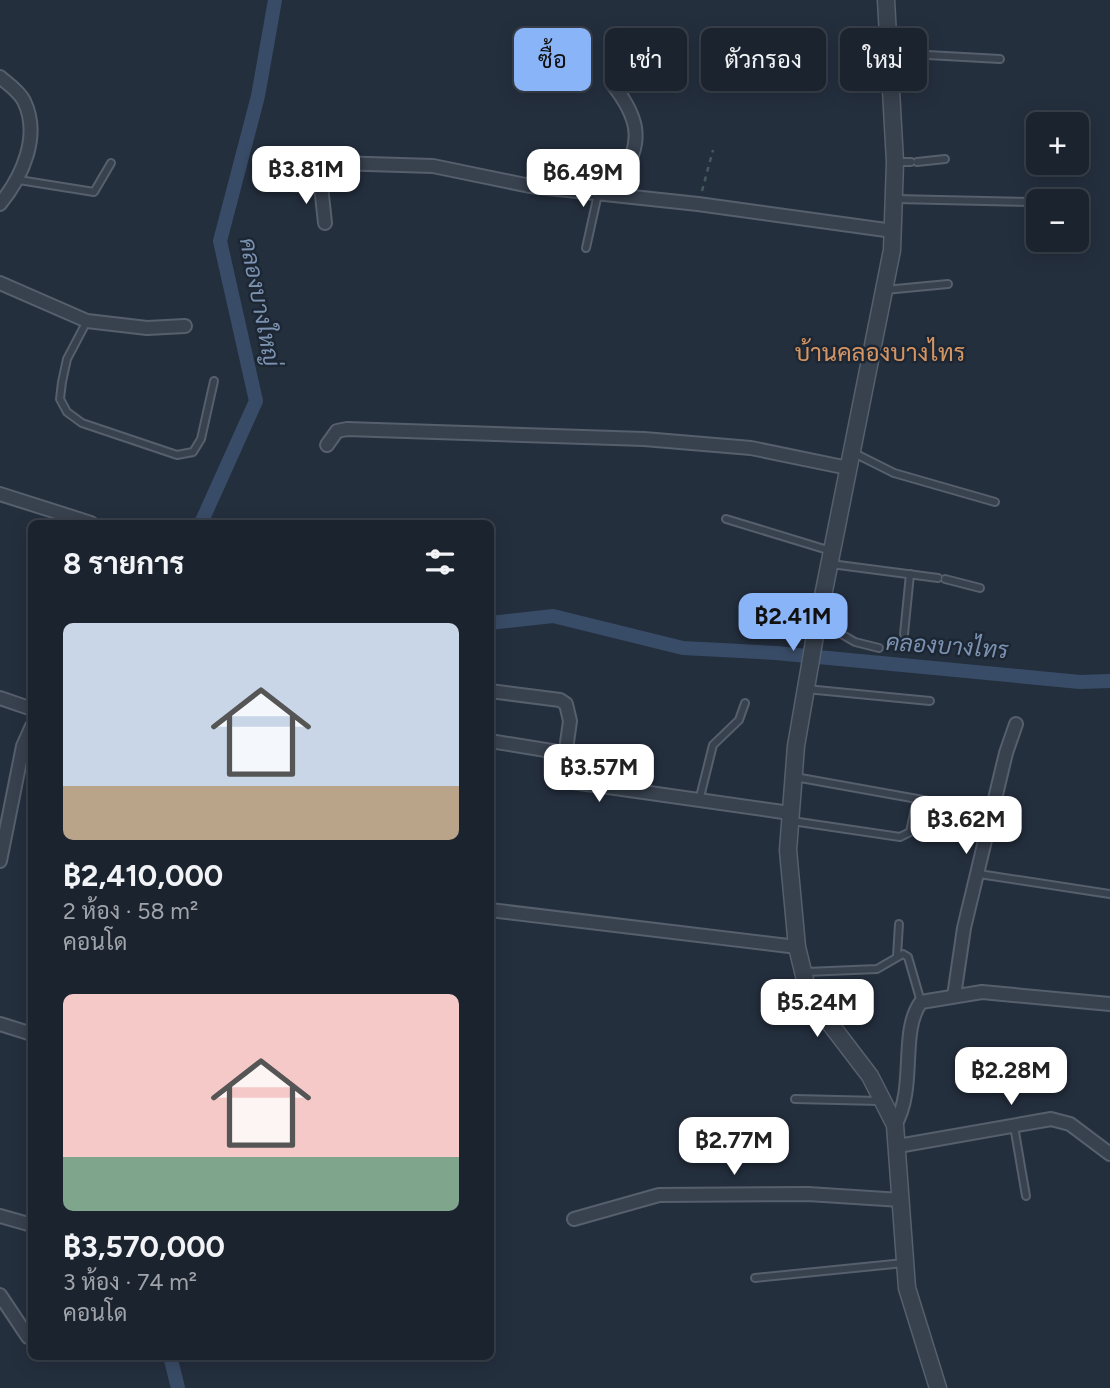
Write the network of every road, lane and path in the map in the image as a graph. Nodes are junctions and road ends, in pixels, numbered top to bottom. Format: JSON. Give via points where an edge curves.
{"nodes":[{"id":1,"x":886,"y":0,"type":"edge"},
{"id":2,"x":888,"y":28,"type":"edge"},
{"id":3,"x":927,"y":55,"type":"edge"},
{"id":4,"x":1000,"y":59,"type":"dead end"},
{"id":5,"x":0,"y":77,"type":"edge"},
{"id":6,"x":618,"y":91,"type":"edge"},
{"id":7,"x":896,"y":91,"type":"edge"},
{"id":8,"x":713,"y":150,"type":"dead end"},
{"id":9,"x":945,"y":159,"type":"dead end"},
{"id":10,"x":908,"y":162,"type":"junction"},
{"id":11,"x":111,"y":163,"type":"dead end"},
{"id":12,"x":19,"y":180,"type":"junction"},
{"id":13,"x":292,"y":184,"type":"dead end"},
{"id":14,"x":321,"y":186,"type":"junction"},
{"id":15,"x":530,"y":186,"type":"junction"},
{"id":16,"x":598,"y":194,"type":"junction"},
{"id":17,"x":895,"y":199,"type":"junction"},
{"id":18,"x":1026,"y":202,"type":"edge"},
{"id":19,"x":0,"y":204,"type":"edge"},
{"id":20,"x":698,"y":204,"type":"junction"},
{"id":21,"x":324,"y":223,"type":"dead end"},
{"id":22,"x":893,"y":231,"type":"junction"},
{"id":23,"x":586,"y":248,"type":"dead end"},
{"id":24,"x":0,"y":283,"type":"edge"},
{"id":25,"x":948,"y":284,"type":"dead end"},
{"id":26,"x":885,"y":290,"type":"junction"},
{"id":27,"x":87,"y":321,"type":"junction"},
{"id":28,"x":185,"y":326,"type":"dead end"},
{"id":29,"x":214,"y":381,"type":"dead end"},
{"id":30,"x":327,"y":444,"type":"dead end"},
{"id":31,"x":850,"y":460,"type":"junction"},
{"id":32,"x":0,"y":494,"type":"edge"},
{"id":33,"x":995,"y":502,"type":"dead end"},
{"id":34,"x":726,"y":519,"type":"dead end"},
{"id":35,"x":82,"y":520,"type":"edge"},
{"id":36,"x":830,"y":557,"type":"junction"},
{"id":37,"x":910,"y":574,"type":"junction"},
{"id":38,"x":980,"y":588,"type":"dead end"},
{"id":39,"x":761,"y":604,"type":"dead end"},
{"id":40,"x":817,"y":623,"type":"junction"},
{"id":41,"x":904,"y":634,"type":"dead end"},
{"id":42,"x":879,"y":648,"type":"dead end"},
{"id":43,"x":807,"y":682,"type":"junction"},
{"id":44,"x":494,"y":692,"type":"edge"},
{"id":45,"x":0,"y":698,"type":"edge"},
{"id":46,"x":930,"y":701,"type":"dead end"},
{"id":47,"x":745,"y":703,"type":"dead end"},
{"id":48,"x":28,"y":708,"type":"edge"},
{"id":49,"x":1016,"y":724,"type":"dead end"},
{"id":50,"x":28,"y":740,"type":"edge"},
{"id":51,"x":494,"y":742,"type":"edge"},
{"id":52,"x":564,"y":752,"type":"junction"},
{"id":53,"x":793,"y":777,"type":"junction"},
{"id":54,"x":918,"y":799,"type":"junction"},
{"id":55,"x":699,"y":801,"type":"junction"},
{"id":56,"x":973,"y":809,"type":"dead end"},
{"id":57,"x":789,"y":817,"type":"junction"},
{"id":58,"x":0,"y":861,"type":"edge"},
{"id":59,"x":979,"y":874,"type":"junction"},
{"id":60,"x":1110,"y":894,"type":"edge"},
{"id":61,"x":494,"y":910,"type":"edge"},
{"id":62,"x":899,"y":924,"type":"dead end"},
{"id":63,"x":797,"y":947,"type":"junction"},
{"id":64,"x":897,"y":956,"type":"junction"},
{"id":65,"x":802,"y":973,"type":"junction"},
{"id":66,"x":954,"y":996,"type":"junction"},
{"id":67,"x":921,"y":1002,"type":"junction"},
{"id":68,"x":1110,"y":1003,"type":"edge"},
{"id":69,"x":0,"y":1024,"type":"edge"},
{"id":70,"x":28,"y":1033,"type":"edge"},
{"id":71,"x":795,"y":1099,"type":"dead end"},
{"id":72,"x":885,"y":1101,"type":"junction"},
{"id":73,"x":1013,"y":1124,"type":"junction"},
{"id":74,"x":895,"y":1125,"type":"junction"},
{"id":75,"x":898,"y":1146,"type":"junction"},
{"id":76,"x":1110,"y":1154,"type":"edge"},
{"id":77,"x":1026,"y":1196,"type":"dead end"},
{"id":78,"x":901,"y":1200,"type":"junction"},
{"id":79,"x":0,"y":1216,"type":"edge"},
{"id":80,"x":574,"y":1219,"type":"dead end"},
{"id":81,"x":28,"y":1224,"type":"edge"},
{"id":82,"x":904,"y":1263,"type":"junction"},
{"id":83,"x":755,"y":1278,"type":"dead end"},
{"id":84,"x":0,"y":1295,"type":"edge"},
{"id":85,"x":28,"y":1337,"type":"dead end"},
{"id":86,"x":938,"y":1388,"type":"edge"}],
"edges":[{"from":1,"to":2,"type":"street"},
{"from":3,"to":4,"type":"lane"},
{"from":5,"to":12,"type":"street","via":[[20,94],[28,118],[29,145]]},
{"from":6,"to":15,"type":"street","via":[[631,108],[635,127],[630,162],[623,173],[606,177],[546,170],[539,171]]},
{"from":7,"to":10,"type":"street"},
{"from":8,"to":20,"type":"path"},
{"from":9,"to":10,"type":"lane"},
{"from":10,"to":17,"type":"street"},
{"from":11,"to":12,"type":"lane","via":[[94,192]]},
{"from":12,"to":19,"type":"street"},
{"from":13,"to":14,"type":"street"},
{"from":14,"to":15,"type":"street","via":[[327,168],[336,163],[433,166]]},
{"from":14,"to":21,"type":"street"},
{"from":15,"to":16,"type":"street"},
{"from":16,"to":20,"type":"street"},
{"from":16,"to":23,"type":"lane"},
{"from":17,"to":18,"type":"lane"},
{"from":17,"to":22,"type":"street"},
{"from":20,"to":22,"type":"street"},
{"from":22,"to":26,"type":"street"},
{"from":24,"to":27,"type":"street"},
{"from":25,"to":26,"type":"lane"},
{"from":26,"to":31,"type":"street"},
{"from":27,"to":28,"type":"street","via":[[147,328]]},
{"from":27,"to":29,"type":"lane","via":[[67,359],[60,399],[67,412],[82,423],[177,455],[193,452],[201,439]]},
{"from":30,"to":31,"type":"street","via":[[337,431],[348,429],[579,436]]},
{"from":31,"to":33,"type":"lane"},
{"from":31,"to":36,"type":"street"},
{"from":32,"to":35,"type":"street"},
{"from":34,"to":36,"type":"lane"},
{"from":36,"to":37,"type":"lane"},
{"from":36,"to":40,"type":"street"},
{"from":37,"to":38,"type":"lane"},
{"from":37,"to":41,"type":"lane"},
{"from":39,"to":40,"type":"lane"},
{"from":40,"to":42,"type":"lane"},
{"from":40,"to":43,"type":"street"},
{"from":43,"to":46,"type":"lane"},
{"from":43,"to":53,"type":"street"},
{"from":44,"to":52,"type":"street","via":[[566,704],[570,721]]},
{"from":45,"to":48,"type":"street"},
{"from":47,"to":55,"type":"lane","via":[[739,720],[713,745]]},
{"from":49,"to":59,"type":"street"},
{"from":50,"to":58,"type":"street","via":[[6,819]]},
{"from":51,"to":52,"type":"street"},
{"from":52,"to":55,"type":"street","via":[[563,771],[573,782]]},
{"from":53,"to":54,"type":"lane"},
{"from":53,"to":57,"type":"street"},
{"from":54,"to":56,"type":"lane"},
{"from":54,"to":57,"type":"lane","via":[[910,832],[900,837]]},
{"from":55,"to":57,"type":"street"},
{"from":57,"to":63,"type":"street"},
{"from":59,"to":60,"type":"lane"},
{"from":59,"to":66,"type":"street","via":[[960,949]]},
{"from":61,"to":63,"type":"street"},
{"from":62,"to":64,"type":"lane"},
{"from":63,"to":65,"type":"street"},
{"from":64,"to":65,"type":"lane","via":[[877,969]]},
{"from":64,"to":67,"type":"lane","via":[[908,957]]},
{"from":65,"to":72,"type":"street","via":[[820,1013]]},
{"from":66,"to":67,"type":"street"},
{"from":66,"to":68,"type":"street","via":[[1015,993]]},
{"from":67,"to":74,"type":"street","via":[[913,1020],[907,1100]]},
{"from":69,"to":70,"type":"street"},
{"from":71,"to":72,"type":"lane"},
{"from":72,"to":74,"type":"street"},
{"from":73,"to":75,"type":"street"},
{"from":73,"to":76,"type":"street","via":[[1061,1121]]},
{"from":73,"to":77,"type":"lane"},
{"from":74,"to":75,"type":"street"},
{"from":75,"to":78,"type":"street"},
{"from":78,"to":80,"type":"street","via":[[820,1194],[659,1195]]},
{"from":78,"to":82,"type":"street"},
{"from":79,"to":81,"type":"street"},
{"from":82,"to":83,"type":"lane"},
{"from":82,"to":86,"type":"street","via":[[910,1299]]},
{"from":84,"to":85,"type":"street"}]}
